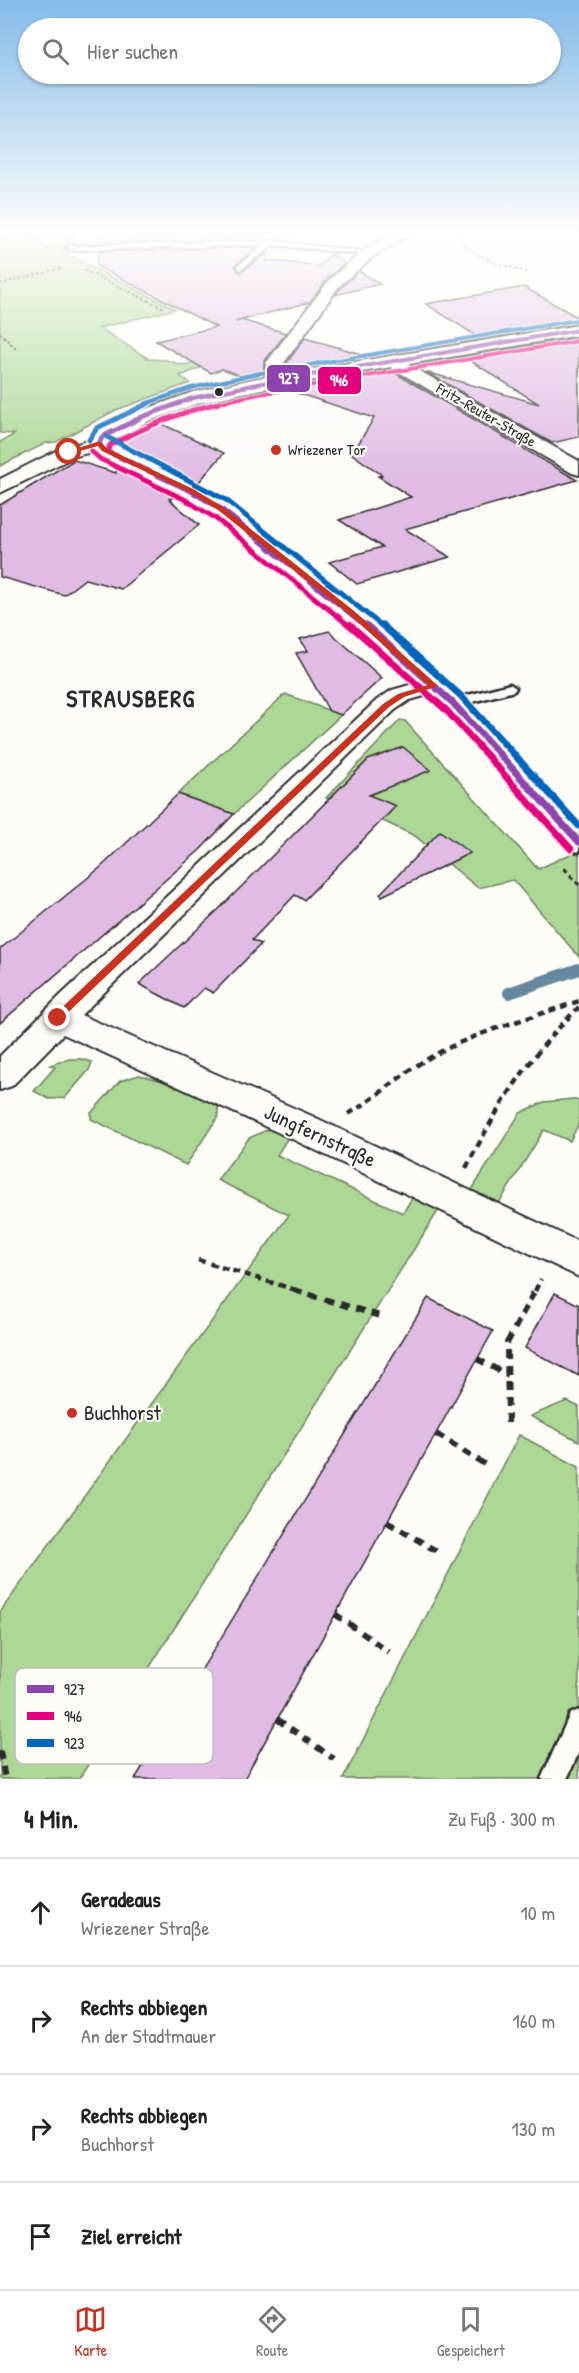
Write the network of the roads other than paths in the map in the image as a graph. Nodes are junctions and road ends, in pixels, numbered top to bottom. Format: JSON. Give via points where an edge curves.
{"nodes":[{"id":1,"x":308,"y":316,"type":"edge"},
{"id":2,"x":579,"y":330,"type":"edge"},
{"id":3,"x":393,"y":361,"type":"junction"},
{"id":4,"x":279,"y":380,"type":"junction"},
{"id":5,"x":99,"y":444,"type":"junction"},
{"id":6,"x":579,"y":469,"type":"edge"},
{"id":7,"x":0,"y":487,"type":"edge"},
{"id":8,"x":510,"y":688,"type":"dead end"},
{"id":9,"x":444,"y":694,"type":"junction"},
{"id":10,"x":579,"y":842,"type":"edge"},
{"id":11,"x":58,"y":1018,"type":"junction"},
{"id":12,"x":0,"y":1077,"type":"edge"},
{"id":13,"x":558,"y":1250,"type":"edge"},
{"id":14,"x":579,"y":1723,"type":"edge"},
{"id":15,"x":554,"y":1779,"type":"edge"}],
"edges":[{"from":1,"to":4,"type":"street","via":[[275,363],[274,372]]},
{"from":2,"to":3,"type":"street"},
{"from":3,"to":4,"type":"street"},
{"from":3,"to":6,"type":"street","name":"Fritz-Reuter-Straße"},
{"from":4,"to":5,"type":"street","via":[[193,398],[102,436]]},
{"from":5,"to":7,"type":"street","via":[[69,452]]},
{"from":5,"to":9,"type":"street","via":[[221,509],[351,612]]},
{"from":8,"to":9,"type":"lane"},
{"from":9,"to":10,"type":"street"},
{"from":9,"to":11,"type":"street","via":[[401,695],[386,705]]},
{"from":11,"to":12,"type":"street"},
{"from":11,"to":13,"type":"street","name":"Jungfernstraße","via":[[309,1131]]},
{"from":14,"to":15,"type":"lane"}]}
